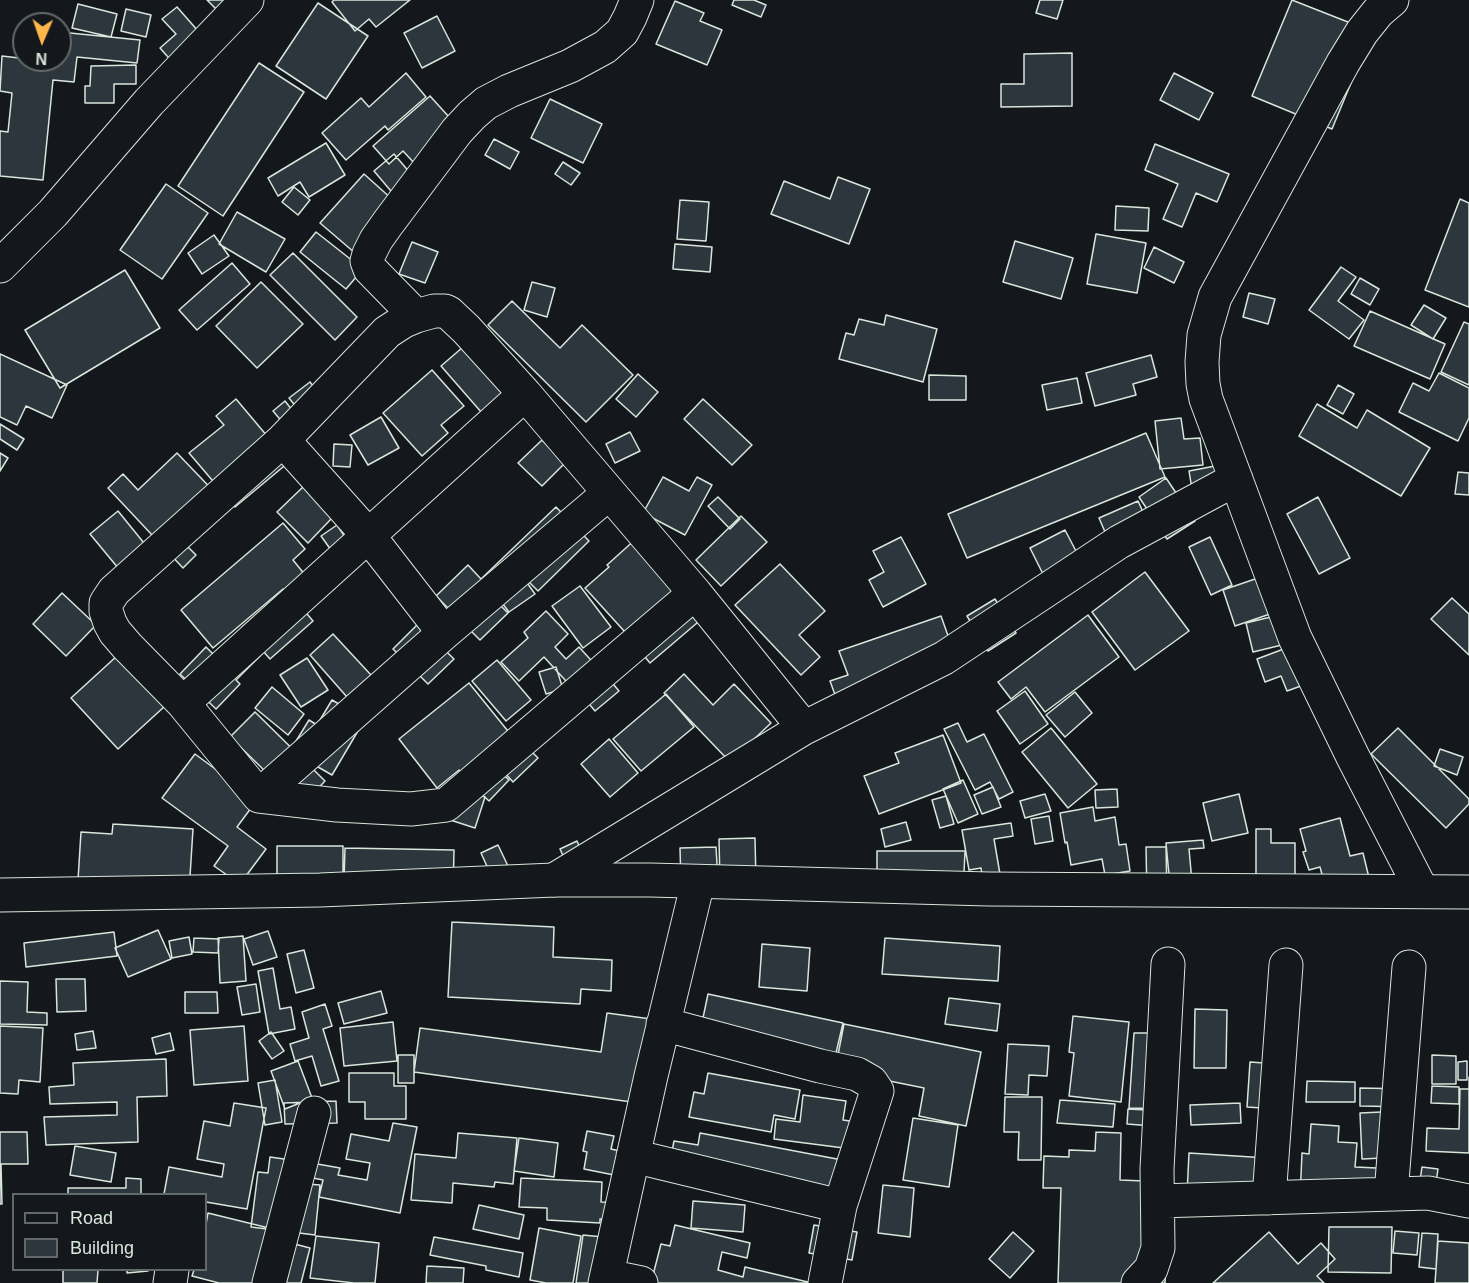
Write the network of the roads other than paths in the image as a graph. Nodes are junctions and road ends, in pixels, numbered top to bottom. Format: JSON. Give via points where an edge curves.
{"nodes":[{"id":1,"x":247,"y":0,"type":"edge"},
{"id":2,"x":637,"y":0,"type":"edge"},
{"id":3,"x":1391,"y":0,"type":"edge"},
{"id":4,"x":0,"y":266,"type":"edge"},
{"id":5,"x":416,"y":316,"type":"junction"},
{"id":6,"x":525,"y":394,"type":"junction"},
{"id":7,"x":283,"y":440,"type":"junction"},
{"id":8,"x":1236,"y":479,"type":"junction"},
{"id":9,"x":609,"y":492,"type":"junction"},
{"id":10,"x":368,"y":535,"type":"junction"},
{"id":11,"x":695,"y":592,"type":"junction"},
{"id":12,"x":444,"y":633,"type":"junction"},
{"id":13,"x":183,"y":703,"type":"junction"},
{"id":14,"x":804,"y":728,"type":"junction"},
{"id":15,"x":259,"y":796,"type":"junction"},
{"id":16,"x":554,"y":880,"type":"junction"},
{"id":17,"x":698,"y":882,"type":"junction"},
{"id":18,"x":1422,"y":891,"type":"junction"},
{"id":19,"x":1469,"y":892,"type":"edge"},
{"id":20,"x":0,"y":895,"type":"edge"},
{"id":21,"x":1168,"y":964,"type":"dead end"},
{"id":22,"x":1286,"y":965,"type":"dead end"},
{"id":23,"x":1409,"y":967,"type":"dead end"},
{"id":24,"x":663,"y":1024,"type":"junction"},
{"id":25,"x":314,"y":1113,"type":"dead end"},
{"id":26,"x":633,"y":1156,"type":"junction"},
{"id":27,"x":1391,"y":1194,"type":"junction"},
{"id":28,"x":1269,"y":1198,"type":"junction"},
{"id":29,"x":1158,"y":1201,"type":"junction"},
{"id":30,"x":1469,"y":1201,"type":"edge"},
{"id":31,"x":840,"y":1206,"type":"junction"},
{"id":32,"x":606,"y":1280,"type":"edge"},
{"id":33,"x":269,"y":1283,"type":"edge"},
{"id":34,"x":640,"y":1283,"type":"edge"},
{"id":35,"x":825,"y":1283,"type":"edge"},
{"id":36,"x":1138,"y":1283,"type":"edge"}],
"edges":[{"from":1,"to":4,"type":"street"},
{"from":2,"to":5,"type":"street","via":[[622,32],[605,47],[509,91],[472,115],[376,240],[367,261],[370,269]]},
{"from":3,"to":8,"type":"street","via":[[1377,12],[1343,63],[1215,297],[1204,335],[1203,384]]},
{"from":5,"to":6,"type":"street","via":[[445,310],[450,313]]},
{"from":5,"to":7,"type":"street","via":[[387,332]]},
{"from":6,"to":9,"type":"street"},
{"from":6,"to":10,"type":"street"},
{"from":7,"to":10,"type":"street"},
{"from":7,"to":13,"type":"street","via":[[114,591],[106,603],[107,617],[115,632]]},
{"from":8,"to":14,"type":"street","via":[[1119,542],[944,658]]},
{"from":8,"to":18,"type":"street","via":[[1295,638]]},
{"from":9,"to":11,"type":"street"},
{"from":9,"to":12,"type":"street"},
{"from":10,"to":12,"type":"street"},
{"from":10,"to":13,"type":"street"},
{"from":11,"to":14,"type":"street"},
{"from":11,"to":15,"type":"street","via":[[446,805],[384,808]]},
{"from":12,"to":15,"type":"street"},
{"from":13,"to":15,"type":"street"},
{"from":14,"to":16,"type":"street"},
{"from":16,"to":17,"type":"street"},
{"from":16,"to":20,"type":"street","via":[[320,890]]},
{"from":17,"to":18,"type":"street","via":[[988,889]]},
{"from":17,"to":24,"type":"street"},
{"from":18,"to":19,"type":"street"},
{"from":21,"to":29,"type":"street"},
{"from":22,"to":28,"type":"street"},
{"from":23,"to":27,"type":"street"},
{"from":24,"to":26,"type":"street"},
{"from":24,"to":31,"type":"street","via":[[857,1074],[871,1082],[877,1091]]},
{"from":25,"to":33,"type":"street"},
{"from":26,"to":31,"type":"street"},
{"from":26,"to":32,"type":"street"},
{"from":27,"to":28,"type":"street"},
{"from":27,"to":30,"type":"street","via":[[1428,1193]]},
{"from":28,"to":29,"type":"street"},
{"from":29,"to":36,"type":"street","via":[[1158,1248],[1151,1269]]},
{"from":31,"to":35,"type":"street"},
{"from":32,"to":34,"type":"street"}]}
